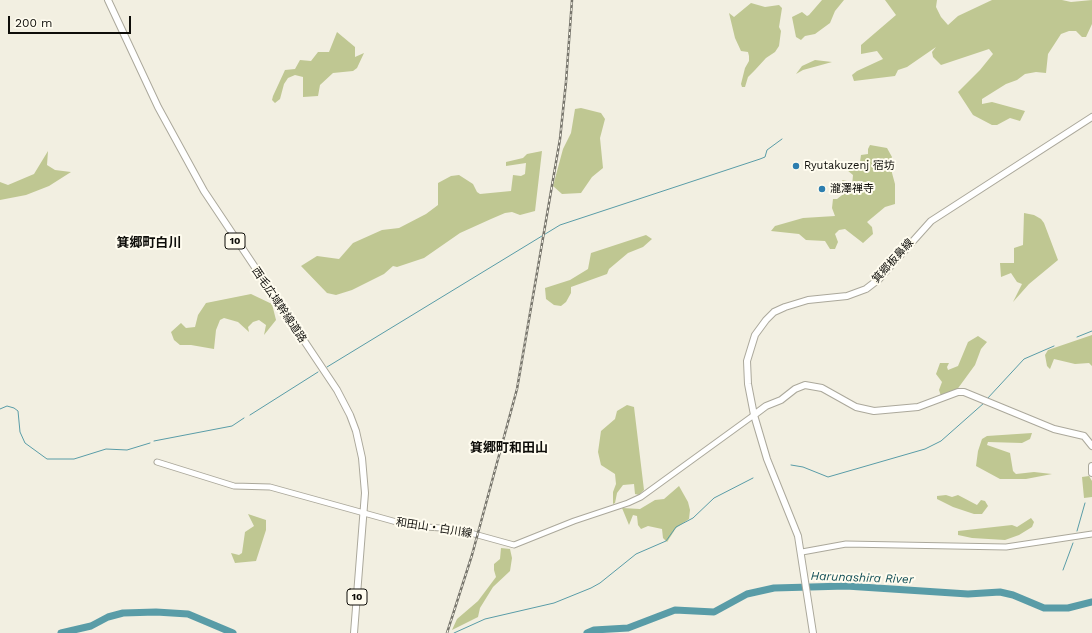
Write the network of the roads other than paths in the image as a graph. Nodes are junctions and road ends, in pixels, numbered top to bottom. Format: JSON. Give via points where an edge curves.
{"nodes":[{"id":1,"x":108,"y":0,"type":"edge"},
{"id":2,"x":1092,"y":117,"type":"edge"},
{"id":3,"x":754,"y":415,"type":"junction"},
{"id":4,"x":1092,"y":446,"type":"edge"},
{"id":5,"x":157,"y":462,"type":"dead end"},
{"id":6,"x":1092,"y":466,"type":"edge"},
{"id":7,"x":1092,"y":473,"type":"edge"},
{"id":8,"x":364,"y":513,"type":"junction"},
{"id":9,"x":1092,"y":534,"type":"edge"},
{"id":10,"x":802,"y":552,"type":"junction"},
{"id":11,"x":354,"y":633,"type":"edge"},
{"id":12,"x":813,"y":633,"type":"edge"}],
"edges":[{"from":1,"to":8,"type":"main road","name":"西毛広域幹線道路","number":"10","via":[[158,107],[204,191],[344,403],[356,431],[362,458]]},
{"from":2,"to":3,"type":"main road","name":"箕郷板鼻線","via":[[931,221],[879,279],[866,289],[847,296],[795,303],[774,312],[758,331],[748,356],[748,384]]},
{"from":3,"to":4,"type":"main road","via":[[804,385],[822,388],[856,407],[874,411],[918,407],[964,392],[1054,429],[1084,436]]},
{"from":3,"to":8,"type":"street","name":"和田山・白川線","via":[[641,497],[574,520],[518,544],[506,544],[456,529],[411,526]]},
{"from":3,"to":10,"type":"main road","name":"箕郷板鼻線","via":[[765,454],[795,525]]},
{"from":5,"to":8,"type":"street","name":"和田山・白川線","via":[[234,486],[270,487]]},
{"from":6,"to":7,"type":"main road"},
{"from":8,"to":11,"type":"main road","name":"西毛広域幹線道路","number":"10"},
{"from":9,"to":10,"type":"street","via":[[1006,547],[846,544]]},
{"from":10,"to":12,"type":"main road","name":"箕郷板鼻線"}]}
